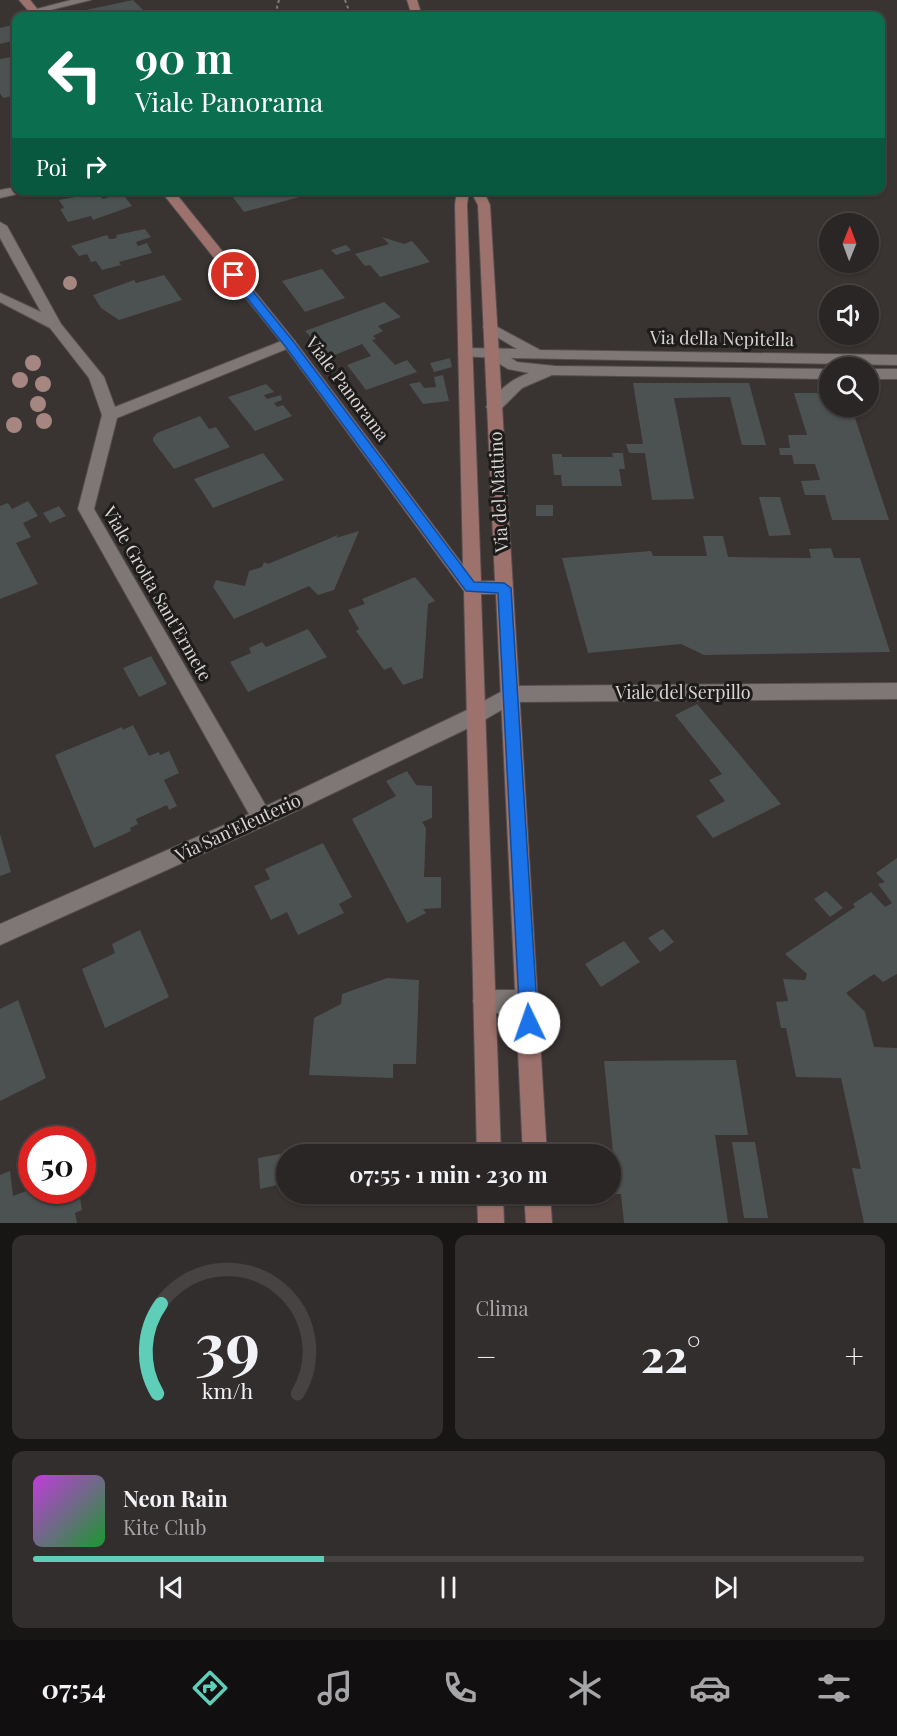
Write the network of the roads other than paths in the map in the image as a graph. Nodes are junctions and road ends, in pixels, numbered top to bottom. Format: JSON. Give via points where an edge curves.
{"nodes":[{"id":1,"x":24,"y":0,"type":"edge"},
{"id":2,"x":86,"y":0,"type":"edge"},
{"id":3,"x":34,"y":12,"type":"edge"},
{"id":4,"x":43,"y":12,"type":"edge"},
{"id":5,"x":170,"y":195,"type":"edge"},
{"id":6,"x":462,"y":195,"type":"edge"},
{"id":7,"x":479,"y":195,"type":"edge"},
{"id":8,"x":0,"y":226,"type":"edge"},
{"id":9,"x":0,"y":297,"type":"edge"},
{"id":10,"x":55,"y":325,"type":"junction"},
{"id":11,"x":490,"y":327,"type":"junction"},
{"id":12,"x":289,"y":343,"type":"junction"},
{"id":13,"x":465,"y":353,"type":"junction"},
{"id":14,"x":491,"y":354,"type":"junction"},
{"id":15,"x":547,"y":356,"type":"junction"},
{"id":16,"x":895,"y":371,"type":"edge"},
{"id":17,"x":555,"y":372,"type":"junction"},
{"id":18,"x":879,"y":373,"type":"edge"},
{"id":19,"x":819,"y":374,"type":"edge"},
{"id":20,"x":494,"y":407,"type":"junction"},
{"id":21,"x":110,"y":415,"type":"junction"},
{"id":22,"x":470,"y":587,"type":"junction"},
{"id":23,"x":504,"y":588,"type":"junction"},
{"id":24,"x":897,"y":691,"type":"edge"},
{"id":25,"x":512,"y":694,"type":"junction"},
{"id":26,"x":474,"y":716,"type":"junction"},
{"id":27,"x":262,"y":818,"type":"junction"},
{"id":28,"x":0,"y":935,"type":"edge"},
{"id":29,"x":484,"y":1001,"type":"junction"},
{"id":30,"x":528,"y":1001,"type":"junction"},
{"id":31,"x":489,"y":1144,"type":"edge"},
{"id":32,"x":534,"y":1144,"type":"edge"},
{"id":33,"x":490,"y":1204,"type":"edge"},
{"id":34,"x":538,"y":1204,"type":"edge"},
{"id":35,"x":491,"y":1223,"type":"edge"},
{"id":36,"x":539,"y":1223,"type":"edge"}],
"edges":[{"from":1,"to":3,"type":"main road"},
{"from":2,"to":4,"type":"street"},
{"from":5,"to":12,"type":"main road","name":"Viale Panorama"},
{"from":6,"to":13,"type":"main road","name":"Via del Mattino"},
{"from":7,"to":11,"type":"main road","name":"Via del Mattino","via":[[484,205]]},
{"from":8,"to":10,"type":"street"},
{"from":9,"to":10,"type":"street"},
{"from":10,"to":21,"type":"street","via":[[96,377]]},
{"from":11,"to":14,"type":"main road","name":"Via del Mattino"},
{"from":11,"to":15,"type":"street","name":"Via della Nepitella"},
{"from":12,"to":21,"type":"street"},
{"from":12,"to":22,"type":"main road","name":"Viale Panorama"},
{"from":13,"to":14,"type":"street"},
{"from":13,"to":22,"type":"main road","name":"Via del Mattino"},
{"from":14,"to":15,"type":"street","name":"Via della Nepitella"},
{"from":14,"to":17,"type":"street","name":"Via della Nepitella","via":[[513,366]]},
{"from":14,"to":20,"type":"main road","name":"Via del Mattino"},
{"from":15,"to":16,"type":"street","name":"Via della Nepitella"},
{"from":16,"to":18,"type":"street","name":"Via della Nepitella"},
{"from":17,"to":19,"type":"street","name":"Via della Nepitella"},
{"from":17,"to":20,"type":"street","name":"Via della Nepitella","via":[[519,382]]},
{"from":20,"to":23,"type":"main road","name":"Via del Mattino"},
{"from":21,"to":27,"type":"street","name":"Viale Grotta Sant'Ermete","via":[[86,509]]},
{"from":22,"to":23,"type":"main road"},
{"from":22,"to":26,"type":"main road","name":"Via del Mattino"},
{"from":23,"to":25,"type":"main road","name":"Via del Mattino"},
{"from":24,"to":25,"type":"street","name":"Viale del Serpillo"},
{"from":25,"to":26,"type":"street","name":"Viale del Serpillo"},
{"from":25,"to":30,"type":"main road","name":"Via del Mattino"},
{"from":26,"to":27,"type":"street","name":"Via San'Eleuterio"},
{"from":26,"to":29,"type":"main road","name":"Via del Mattino"},
{"from":27,"to":28,"type":"street","name":"Via San'Eleuterio"},
{"from":29,"to":30,"type":"street"},
{"from":29,"to":31,"type":"main road","name":"Via del Mattino"},
{"from":30,"to":32,"type":"main road","name":"Via del Mattino"},
{"from":33,"to":35,"type":"main road"},
{"from":34,"to":36,"type":"main road"}]}
